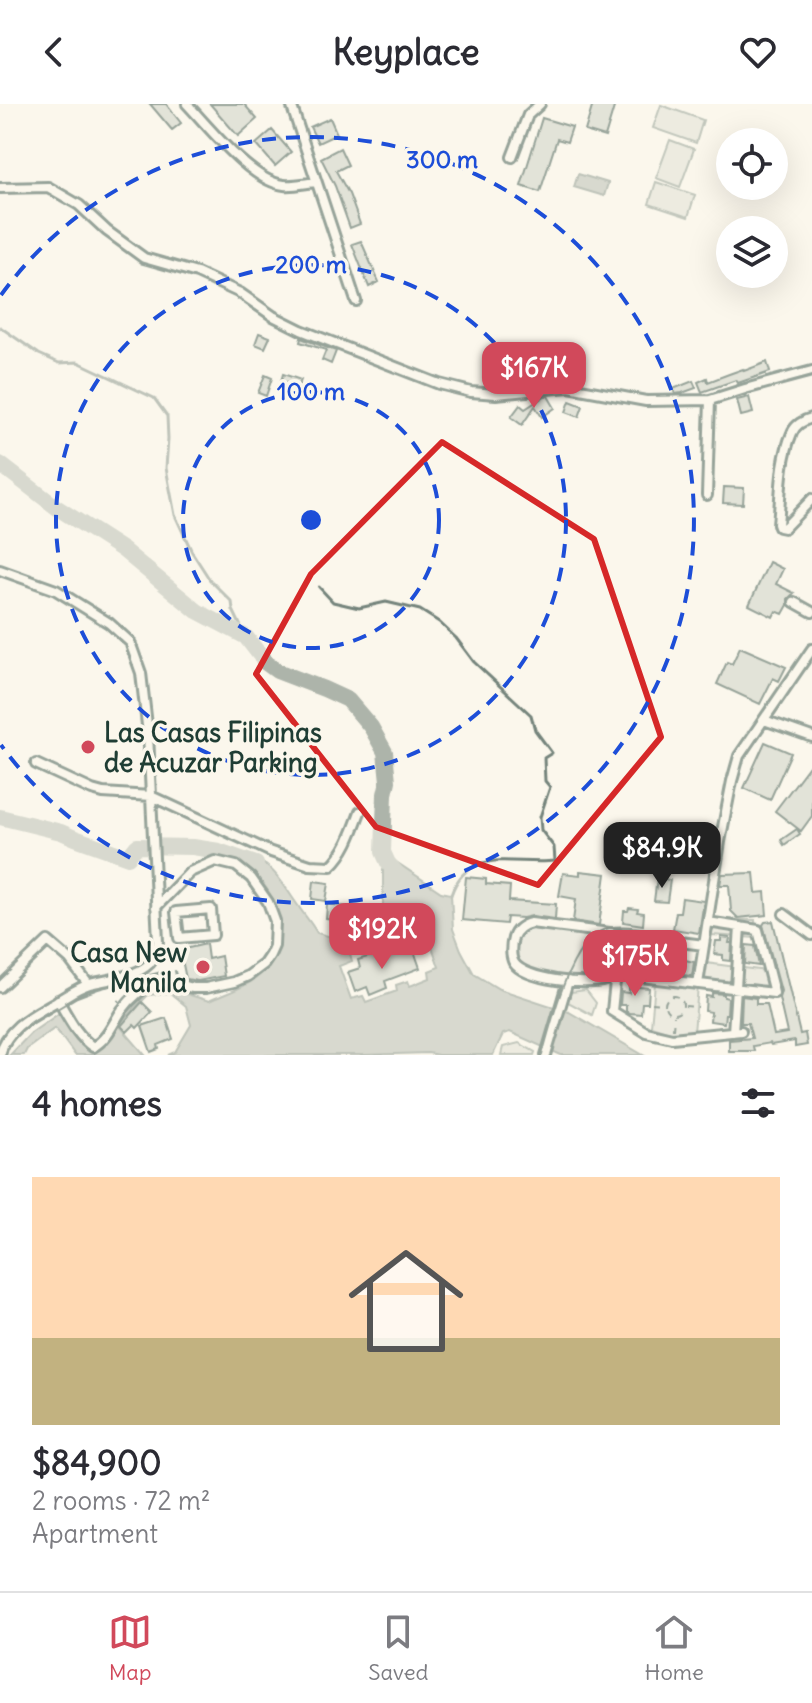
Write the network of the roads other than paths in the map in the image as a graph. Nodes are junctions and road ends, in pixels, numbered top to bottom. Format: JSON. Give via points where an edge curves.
{"nodes":[{"id":1,"x":187,"y":104,"type":"edge"},
{"id":2,"x":291,"y":104,"type":"edge"},
{"id":3,"x":540,"y":104,"type":"edge"},
{"id":4,"x":512,"y":157,"type":"dead end"},
{"id":5,"x":316,"y":182,"type":"junction"},
{"id":6,"x":0,"y":188,"type":"edge"},
{"id":7,"x":356,"y":301,"type":"dead end"},
{"id":8,"x":809,"y":371,"type":"edge"},
{"id":9,"x":710,"y":400,"type":"junction"},
{"id":10,"x":812,"y":418,"type":"edge"},
{"id":11,"x":707,"y":495,"type":"dead end"},
{"id":12,"x":812,"y":499,"type":"edge"},
{"id":13,"x":0,"y":570,"type":"edge"},
{"id":14,"x":794,"y":602,"type":"dead end"},
{"id":15,"x":812,"y":612,"type":"edge"},
{"id":16,"x":812,"y":649,"type":"edge"},
{"id":17,"x":764,"y":720,"type":"junction"},
{"id":18,"x":812,"y":737,"type":"edge"},
{"id":19,"x":36,"y":764,"type":"dead end"},
{"id":20,"x":151,"y":796,"type":"junction"},
{"id":21,"x":360,"y":812,"type":"dead end"},
{"id":22,"x":156,"y":907,"type":"junction"},
{"id":23,"x":784,"y":914,"type":"dead end"},
{"id":24,"x":708,"y":922,"type":"junction"},
{"id":25,"x":178,"y":926,"type":"junction"},
{"id":26,"x":158,"y":927,"type":"junction"},
{"id":27,"x":740,"y":927,"type":"junction"},
{"id":28,"x":620,"y":934,"type":"junction"},
{"id":29,"x":812,"y":935,"type":"edge"},
{"id":30,"x":704,"y":945,"type":"junction"},
{"id":31,"x":616,"y":974,"type":"junction"},
{"id":32,"x":568,"y":981,"type":"junction"},
{"id":33,"x":88,"y":984,"type":"junction"},
{"id":34,"x":698,"y":984,"type":"junction"},
{"id":35,"x":0,"y":987,"type":"edge"},
{"id":36,"x":735,"y":988,"type":"junction"},
{"id":37,"x":58,"y":1000,"type":"junction"},
{"id":38,"x":1,"y":1044,"type":"edge"},
{"id":39,"x":0,"y":1055,"type":"edge"},
{"id":40,"x":546,"y":1055,"type":"edge"}],
"edges":[{"from":1,"to":5,"type":"street","via":[[261,177],[283,185]]},
{"from":2,"to":5,"type":"street"},
{"from":3,"to":4,"type":"street","via":[[528,115]]},
{"from":5,"to":7,"type":"street"},
{"from":6,"to":9,"type":"street","via":[[48,187],[144,258],[197,273],[301,330],[439,384],[496,394],[569,387],[646,401]]},
{"from":8,"to":9,"type":"street"},
{"from":9,"to":11,"type":"street"},
{"from":10,"to":12,"type":"street","via":[[793,430],[784,464],[779,527]]},
{"from":13,"to":20,"type":"street","via":[[56,590],[130,642],[141,673]]},
{"from":14,"to":15,"type":"street"},
{"from":16,"to":17,"type":"street"},
{"from":17,"to":18,"type":"street"},
{"from":17,"to":24,"type":"street","via":[[739,756],[732,781]]},
{"from":19,"to":20,"type":"street","via":[[92,790]]},
{"from":20,"to":21,"type":"street","via":[[271,852],[321,866],[338,859]]},
{"from":20,"to":22,"type":"street"},
{"from":22,"to":26,"type":"street"},
{"from":22,"to":37,"type":"street","via":[[190,872],[215,861],[236,866],[268,902],[275,921],[274,946],[264,964],[234,982],[206,988],[158,980],[147,985],[124,1008],[103,1042],[93,1047],[76,1031]]},
{"from":23,"to":29,"type":"street"},
{"from":24,"to":27,"type":"street"},
{"from":24,"to":30,"type":"street"},
{"from":25,"to":25,"type":"street","via":[[176,912],[211,909],[213,935],[179,938]]},
{"from":25,"to":26,"type":"street"},
{"from":26,"to":33,"type":"street","via":[[153,959],[145,968]]},
{"from":27,"to":36,"type":"street"},
{"from":27,"to":36,"type":"street","via":[[758,930],[774,993]]},
{"from":28,"to":30,"type":"street"},
{"from":28,"to":31,"type":"street"},
{"from":28,"to":32,"type":"street","via":[[531,923],[520,927],[512,941],[514,963],[540,977]]},
{"from":30,"to":34,"type":"street"},
{"from":31,"to":32,"type":"street","via":[[594,982]]},
{"from":31,"to":34,"type":"street"},
{"from":31,"to":36,"type":"street","via":[[612,1011],[646,1032],[672,1038],[737,1032]]},
{"from":32,"to":40,"type":"street"},
{"from":33,"to":35,"type":"street","via":[[48,941]]},
{"from":33,"to":37,"type":"street"},
{"from":34,"to":36,"type":"street"},
{"from":37,"to":38,"type":"street","via":[[28,1018]]},
{"from":38,"to":39,"type":"street"}]}
